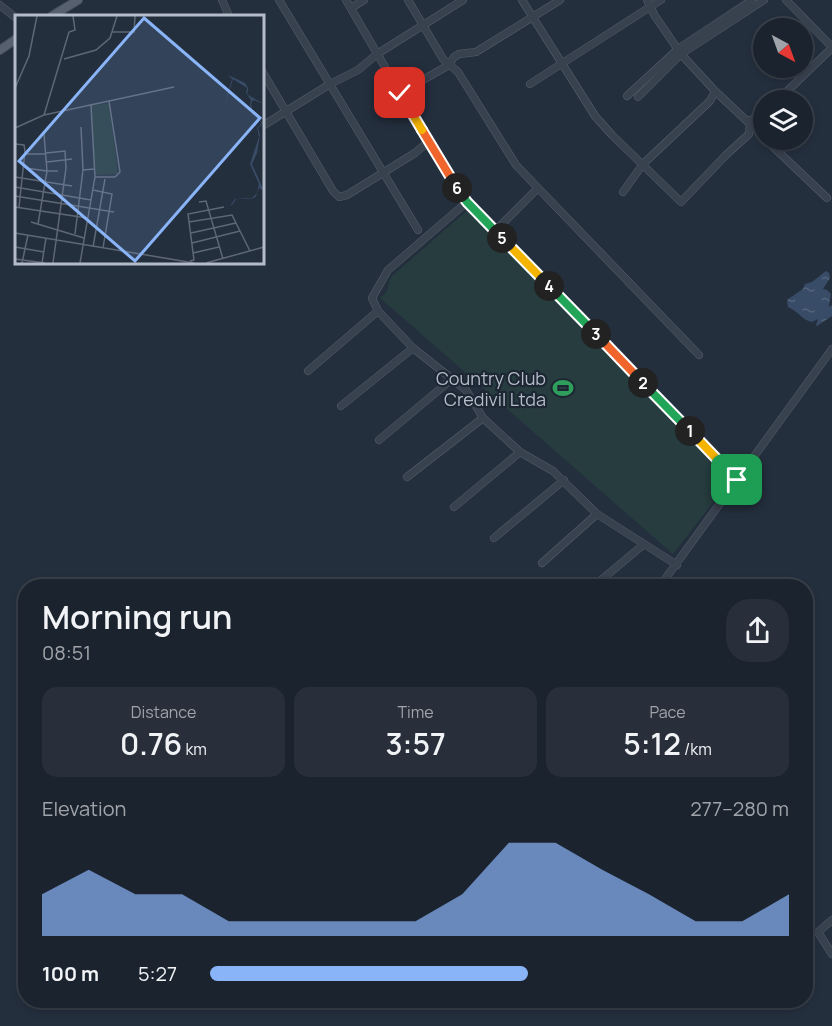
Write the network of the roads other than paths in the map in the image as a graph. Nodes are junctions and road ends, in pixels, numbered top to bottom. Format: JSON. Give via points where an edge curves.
{"nodes":[{"id":1,"x":78,"y":0,"type":"edge"},
{"id":2,"x":222,"y":0,"type":"edge"},
{"id":3,"x":279,"y":0,"type":"edge"},
{"id":4,"x":346,"y":0,"type":"edge"},
{"id":5,"x":364,"y":0,"type":"edge"},
{"id":6,"x":408,"y":0,"type":"edge"},
{"id":7,"x":463,"y":0,"type":"edge"},
{"id":8,"x":522,"y":0,"type":"edge"},
{"id":9,"x":560,"y":0,"type":"edge"},
{"id":10,"x":661,"y":0,"type":"edge"},
{"id":11,"x":752,"y":0,"type":"edge"},
{"id":12,"x":764,"y":0,"type":"edge"},
{"id":13,"x":786,"y":0,"type":"edge"},
{"id":14,"x":65,"y":3,"type":"edge"},
{"id":15,"x":649,"y":3,"type":"edge"},
{"id":16,"x":0,"y":5,"type":"edge"},
{"id":17,"x":351,"y":8,"type":"junction"},
{"id":18,"x":53,"y":15,"type":"edge"},
{"id":19,"x":229,"y":15,"type":"edge"},
{"id":20,"x":532,"y":16,"type":"junction"},
{"id":21,"x":15,"y":17,"type":"edge"},
{"id":22,"x":423,"y":25,"type":"junction"},
{"id":23,"x":15,"y":40,"type":"edge"},
{"id":24,"x":832,"y":48,"type":"edge"},
{"id":25,"x":0,"y":50,"type":"edge"},
{"id":26,"x":680,"y":51,"type":"junction"},
{"id":27,"x":377,"y":54,"type":"junction"},
{"id":28,"x":449,"y":65,"type":"junction"},
{"id":29,"x":561,"y":65,"type":"junction"},
{"id":30,"x":264,"y":74,"type":"edge"},
{"id":31,"x":330,"y":84,"type":"junction"},
{"id":32,"x":530,"y":84,"type":"dead end"},
{"id":33,"x":788,"y":90,"type":"edge"},
{"id":34,"x":716,"y":91,"type":"junction"},
{"id":35,"x":400,"y":93,"type":"junction"},
{"id":36,"x":627,"y":96,"type":"dead end"},
{"id":37,"x":638,"y":97,"type":"dead end"},
{"id":38,"x":286,"y":111,"type":"junction"},
{"id":39,"x":753,"y":121,"type":"edge"},
{"id":40,"x":749,"y":123,"type":"junction"},
{"id":41,"x":264,"y":125,"type":"dead end"},
{"id":42,"x":753,"y":127,"type":"edge"},
{"id":43,"x":429,"y":141,"type":"junction"},
{"id":44,"x":777,"y":150,"type":"edge"},
{"id":45,"x":643,"y":164,"type":"junction"},
{"id":46,"x":383,"y":173,"type":"junction"},
{"id":47,"x":538,"y":188,"type":"junction"},
{"id":48,"x":622,"y":192,"type":"dead end"},
{"id":49,"x":827,"y":198,"type":"dead end"},
{"id":50,"x":467,"y":202,"type":"junction"},
{"id":51,"x":418,"y":230,"type":"dead end"},
{"id":52,"x":495,"y":231,"type":"junction"},
{"id":53,"x":378,"y":311,"type":"junction"},
{"id":54,"x":413,"y":348,"type":"junction"},
{"id":55,"x":832,"y":349,"type":"edge"},
{"id":56,"x":699,"y":355,"type":"dead end"},
{"id":57,"x":308,"y":371,"type":"dead end"},
{"id":58,"x":452,"y":379,"type":"junction"},
{"id":59,"x":341,"y":406,"type":"dead end"},
{"id":60,"x":483,"y":418,"type":"junction"},
{"id":61,"x":379,"y":440,"type":"dead end"},
{"id":62,"x":520,"y":452,"type":"junction"},
{"id":63,"x":407,"y":477,"type":"dead end"},
{"id":64,"x":564,"y":480,"type":"junction"},
{"id":65,"x":737,"y":480,"type":"junction"},
{"id":66,"x":454,"y":507,"type":"dead end"},
{"id":67,"x":597,"y":514,"type":"junction"},
{"id":68,"x":494,"y":538,"type":"dead end"},
{"id":69,"x":643,"y":545,"type":"junction"},
{"id":70,"x":542,"y":563,"type":"dead end"},
{"id":71,"x":677,"y":564,"type":"junction"},
{"id":72,"x":602,"y":579,"type":"edge"},
{"id":73,"x":665,"y":579,"type":"edge"},
{"id":74,"x":832,"y":920,"type":"edge"},
{"id":75,"x":832,"y":954,"type":"edge"}],
"edges":[{"from":1,"to":14,"type":"main road"},
{"from":2,"to":19,"type":"street"},
{"from":3,"to":31,"type":"street"},
{"from":4,"to":17,"type":"street"},
{"from":5,"to":17,"type":"street"},
{"from":6,"to":22,"type":"street"},
{"from":7,"to":22,"type":"street"},
{"from":8,"to":20,"type":"street"},
{"from":9,"to":20,"type":"street"},
{"from":10,"to":15,"type":"street"},
{"from":11,"to":26,"type":"street"},
{"from":12,"to":26,"type":"street"},
{"from":13,"to":24,"type":"street"},
{"from":14,"to":18,"type":"main road"},
{"from":15,"to":26,"type":"street"},
{"from":15,"to":29,"type":"street"},
{"from":16,"to":21,"type":"street"},
{"from":17,"to":27,"type":"street"},
{"from":20,"to":28,"type":"street","via":[[476,52],[459,54]]},
{"from":20,"to":29,"type":"street"},
{"from":22,"to":27,"type":"street"},
{"from":22,"to":28,"type":"street"},
{"from":23,"to":25,"type":"main road"},
{"from":24,"to":33,"type":"street"},
{"from":26,"to":34,"type":"street"},
{"from":26,"to":36,"type":"street"},
{"from":26,"to":37,"type":"street"},
{"from":27,"to":31,"type":"street","via":[[358,70]]},
{"from":27,"to":35,"type":"street"},
{"from":28,"to":35,"type":"street"},
{"from":28,"to":47,"type":"street","via":[[458,72],[516,165]]},
{"from":29,"to":32,"type":"street"},
{"from":29,"to":45,"type":"street","via":[[595,116]]},
{"from":30,"to":38,"type":"street"},
{"from":31,"to":38,"type":"street"},
{"from":31,"to":46,"type":"street"},
{"from":34,"to":40,"type":"street"},
{"from":34,"to":45,"type":"street"},
{"from":35,"to":43,"type":"street"},
{"from":38,"to":41,"type":"street"},
{"from":38,"to":46,"type":"street","via":[[339,197]]},
{"from":39,"to":40,"type":"street"},
{"from":40,"to":42,"type":"street"},
{"from":40,"to":45,"type":"street","via":[[749,134],[681,202]]},
{"from":43,"to":46,"type":"street"},
{"from":43,"to":50,"type":"street"},
{"from":44,"to":49,"type":"street"},
{"from":45,"to":48,"type":"street"},
{"from":46,"to":51,"type":"street"},
{"from":47,"to":52,"type":"street"},
{"from":47,"to":56,"type":"street"},
{"from":50,"to":52,"type":"street"},
{"from":50,"to":53,"type":"street","via":[[384,276],[372,298]]},
{"from":52,"to":65,"type":"street"},
{"from":53,"to":54,"type":"street"},
{"from":53,"to":57,"type":"street"},
{"from":54,"to":58,"type":"street"},
{"from":54,"to":59,"type":"street"},
{"from":55,"to":65,"type":"street"},
{"from":58,"to":60,"type":"street","via":[[466,390]]},
{"from":58,"to":61,"type":"street"},
{"from":60,"to":62,"type":"street"},
{"from":60,"to":63,"type":"street"},
{"from":62,"to":64,"type":"street"},
{"from":62,"to":66,"type":"street"},
{"from":64,"to":67,"type":"street"},
{"from":64,"to":68,"type":"street"},
{"from":65,"to":71,"type":"street"},
{"from":67,"to":69,"type":"street"},
{"from":67,"to":70,"type":"street"},
{"from":69,"to":71,"type":"street"},
{"from":69,"to":72,"type":"street"},
{"from":71,"to":73,"type":"street"},
{"from":74,"to":75,"type":"street","via":[[818,932]]}]}
